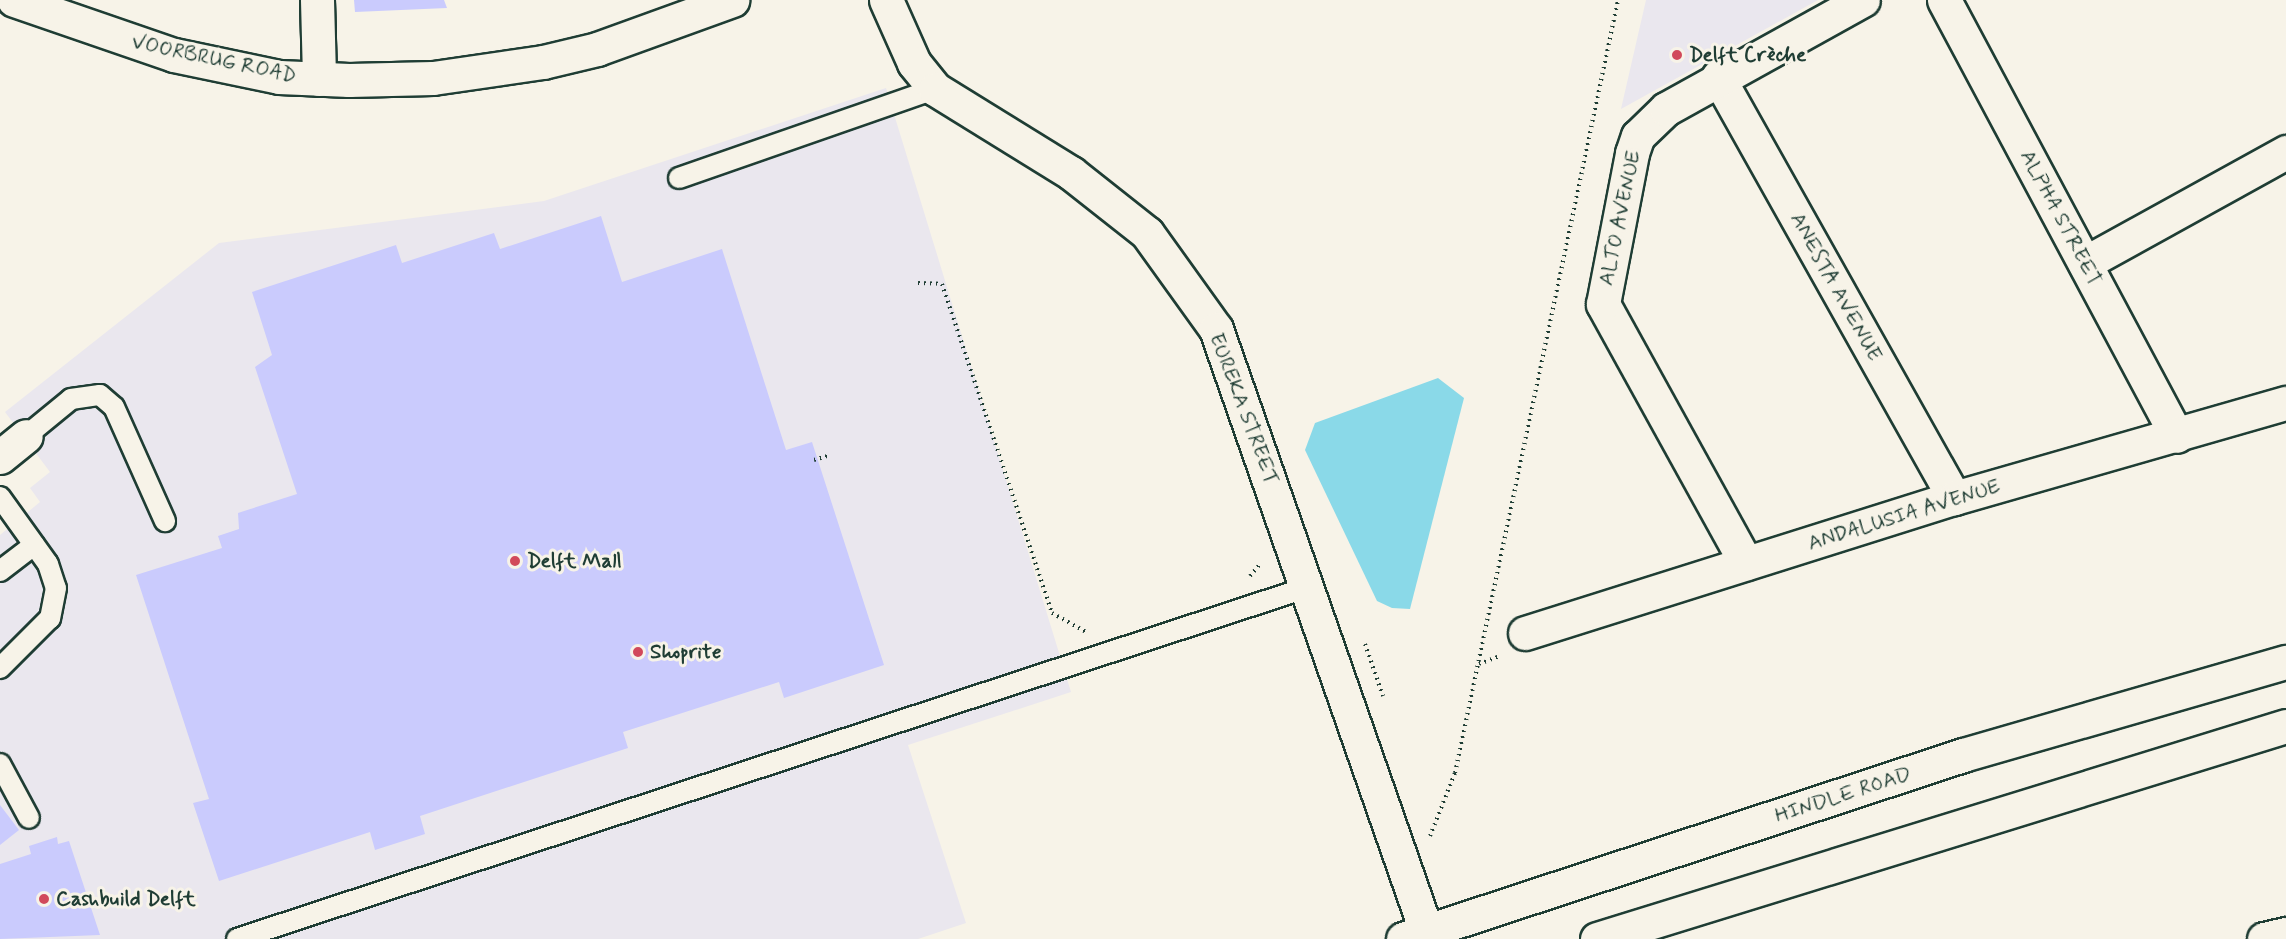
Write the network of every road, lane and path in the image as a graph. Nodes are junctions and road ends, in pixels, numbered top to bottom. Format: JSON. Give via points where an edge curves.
{"nodes":[{"id":1,"x":15,"y":0,"type":"edge"},
{"id":2,"x":317,"y":0,"type":"edge"},
{"id":3,"x":732,"y":0,"type":"edge"},
{"id":4,"x":886,"y":0,"type":"edge"},
{"id":5,"x":1618,"y":0,"type":"edge"},
{"id":6,"x":1863,"y":0,"type":"edge"},
{"id":7,"x":1944,"y":0,"type":"edge"},
{"id":8,"x":1718,"y":77,"type":"junction"},
{"id":9,"x":319,"y":79,"type":"junction"},
{"id":10,"x":935,"y":89,"type":"junction"},
{"id":11,"x":2286,"y":152,"type":"edge"},
{"id":12,"x":679,"y":178,"type":"dead end"},
{"id":13,"x":2085,"y":263,"type":"junction"},
{"id":14,"x":918,"y":283,"type":"dead end"},
{"id":15,"x":2286,"y":403,"type":"edge"},
{"id":16,"x":26,"y":436,"type":"joint"},
{"id":17,"x":2177,"y":436,"type":"junction"},
{"id":18,"x":827,"y":456,"type":"dead end"},
{"id":19,"x":0,"y":457,"type":"edge"},
{"id":20,"x":814,"y":460,"type":"dead end"},
{"id":21,"x":0,"y":497,"type":"edge"},
{"id":22,"x":1954,"y":498,"type":"junction"},
{"id":23,"x":165,"y":520,"type":"dead end"},
{"id":24,"x":34,"y":545,"type":"junction"},
{"id":25,"x":1263,"y":560,"type":"dead end"},
{"id":26,"x":1746,"y":563,"type":"junction"},
{"id":27,"x":0,"y":572,"type":"edge"},
{"id":28,"x":1242,"y":581,"type":"dead end"},
{"id":29,"x":1308,"y":587,"type":"junction"},
{"id":30,"x":1092,"y":632,"type":"dead end"},
{"id":31,"x":1525,"y":633,"type":"dead end"},
{"id":32,"x":2286,"y":662,"type":"edge"},
{"id":33,"x":0,"y":668,"type":"edge"},
{"id":34,"x":2286,"y":726,"type":"edge"},
{"id":35,"x":0,"y":764,"type":"edge"},
{"id":36,"x":29,"y":818,"type":"dead end"},
{"id":37,"x":1429,"y":839,"type":"dead end"},
{"id":38,"x":2286,"y":934,"type":"edge"},
{"id":39,"x":1419,"y":936,"type":"edge"},
{"id":40,"x":237,"y":939,"type":"edge"},
{"id":41,"x":1597,"y":939,"type":"edge"},
{"id":42,"x":2264,"y":939,"type":"edge"}],
"edges":[{"from":1,"to":9,"type":"street","name":"VOORBRUG ROAD","via":[[158,51],[279,77]]},
{"from":2,"to":9,"type":"street"},
{"from":3,"to":9,"type":"street","name":"VOORBRUG ROAD","via":[[597,49],[543,62],[433,78]]},
{"from":4,"to":10,"type":"street","name":"EUREKA STREET","via":[[914,63]]},
{"from":5,"to":37,"type":"path","via":[[1455,772]]},
{"from":6,"to":8,"type":"street","name":"ALTO AVENUE"},
{"from":7,"to":13,"type":"street","name":"ALPHA STREET"},
{"from":8,"to":22,"type":"street","name":"ANESTA AVENUE"},
{"from":8,"to":26,"type":"street","name":"ALTO AVENUE","via":[[1666,109],[1638,136],[1603,304]]},
{"from":10,"to":12,"type":"lane"},
{"from":10,"to":29,"type":"street","name":"EUREKA STREET","via":[[1107,199],[1147,233],[1178,270],[1215,329]]},
{"from":11,"to":13,"type":"street"},
{"from":13,"to":17,"type":"street","name":"ALPHA STREET"},
{"from":14,"to":30,"type":"path","via":[[942,285],[1052,614]]},
{"from":15,"to":17,"type":"street","name":"ANDALUSIA AVENUE"},
{"from":16,"to":19,"type":"street"},
{"from":16,"to":23,"type":"lane","via":[[71,399],[100,395],[114,407]]},
{"from":17,"to":22,"type":"street","name":"ANDALUSIA AVENUE"},
{"from":18,"to":20,"type":"path"},
{"from":21,"to":24,"type":"lane"},
{"from":22,"to":26,"type":"street","name":"ANDALUSIA AVENUE"},
{"from":24,"to":27,"type":"lane"},
{"from":24,"to":33,"type":"lane","via":[[53,575],[56,601],[40,632]]},
{"from":25,"to":28,"type":"path"},
{"from":26,"to":31,"type":"street","name":"ANDALUSIA AVENUE"},
{"from":29,"to":39,"type":"street","name":"EUREKA STREET"},
{"from":29,"to":40,"type":"lane"},
{"from":32,"to":39,"type":"street","name":"HINDLE ROAD","via":[[1963,755]]},
{"from":34,"to":41,"type":"street"},
{"from":35,"to":36,"type":"lane"},
{"from":38,"to":42,"type":"street"}]}
